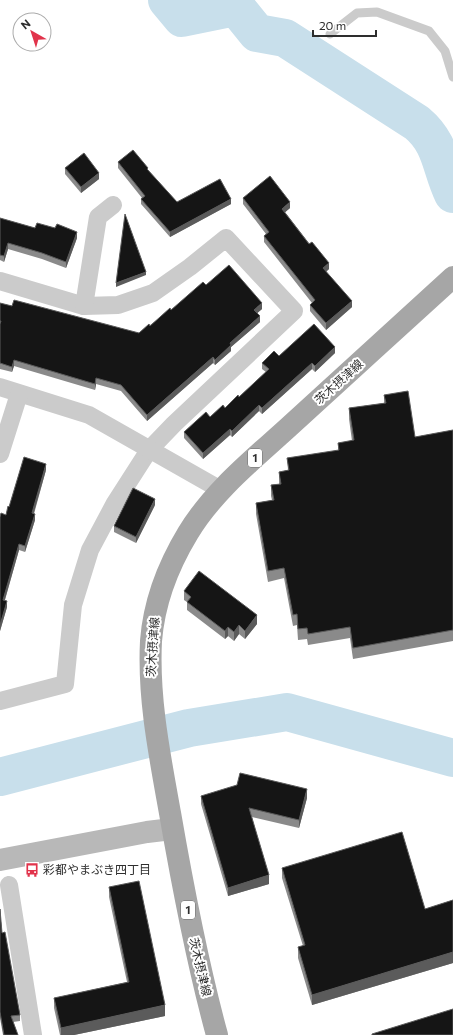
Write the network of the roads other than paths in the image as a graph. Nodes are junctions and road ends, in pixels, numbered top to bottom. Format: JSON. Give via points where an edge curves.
{"nodes":[{"id":1,"x":330,"y":34,"type":"dead end"},
{"id":2,"x":453,"y":77,"type":"edge"},
{"id":3,"x":113,"y":205,"type":"dead end"},
{"id":4,"x":453,"y":277,"type":"edge"},
{"id":5,"x":0,"y":281,"type":"edge"},
{"id":6,"x":84,"y":306,"type":"junction"},
{"id":7,"x":0,"y":387,"type":"edge"},
{"id":8,"x":19,"y":394,"type":"junction"},
{"id":9,"x":149,"y":450,"type":"junction"},
{"id":10,"x":0,"y":454,"type":"edge"},
{"id":11,"x":221,"y":490,"type":"junction"},
{"id":12,"x":0,"y":701,"type":"edge"},
{"id":13,"x":172,"y":829,"type":"junction"},
{"id":14,"x":0,"y":860,"type":"edge"},
{"id":15,"x":9,"y":884,"type":"dead end"},
{"id":16,"x":33,"y":1035,"type":"edge"},
{"id":17,"x":217,"y":1035,"type":"edge"}],
"edges":[{"from":1,"to":2,"type":"lane","via":[[357,13],[377,12],[429,31],[445,51]]},
{"from":3,"to":6,"type":"street","via":[[98,217]]},
{"from":4,"to":11,"type":"main road","name":"茨木摂津線","number":"1"},
{"from":5,"to":6,"type":"street"},
{"from":6,"to":9,"type":"street","via":[[118,305],[153,293],[226,238],[294,311]]},
{"from":7,"to":8,"type":"street"},
{"from":8,"to":9,"type":"street","via":[[89,415]]},
{"from":8,"to":10,"type":"street"},
{"from":9,"to":11,"type":"street"},
{"from":9,"to":12,"type":"street","via":[[115,503],[90,550],[74,605],[65,684]]},
{"from":11,"to":13,"type":"main road","name":"茨木摂津線","number":"1","via":[[189,531],[168,570],[157,602],[151,640],[151,692]]},
{"from":13,"to":14,"type":"street"},
{"from":13,"to":17,"type":"main road","name":"茨木摂津線","number":"1","via":[[198,960]]},
{"from":15,"to":16,"type":"street"}]}
